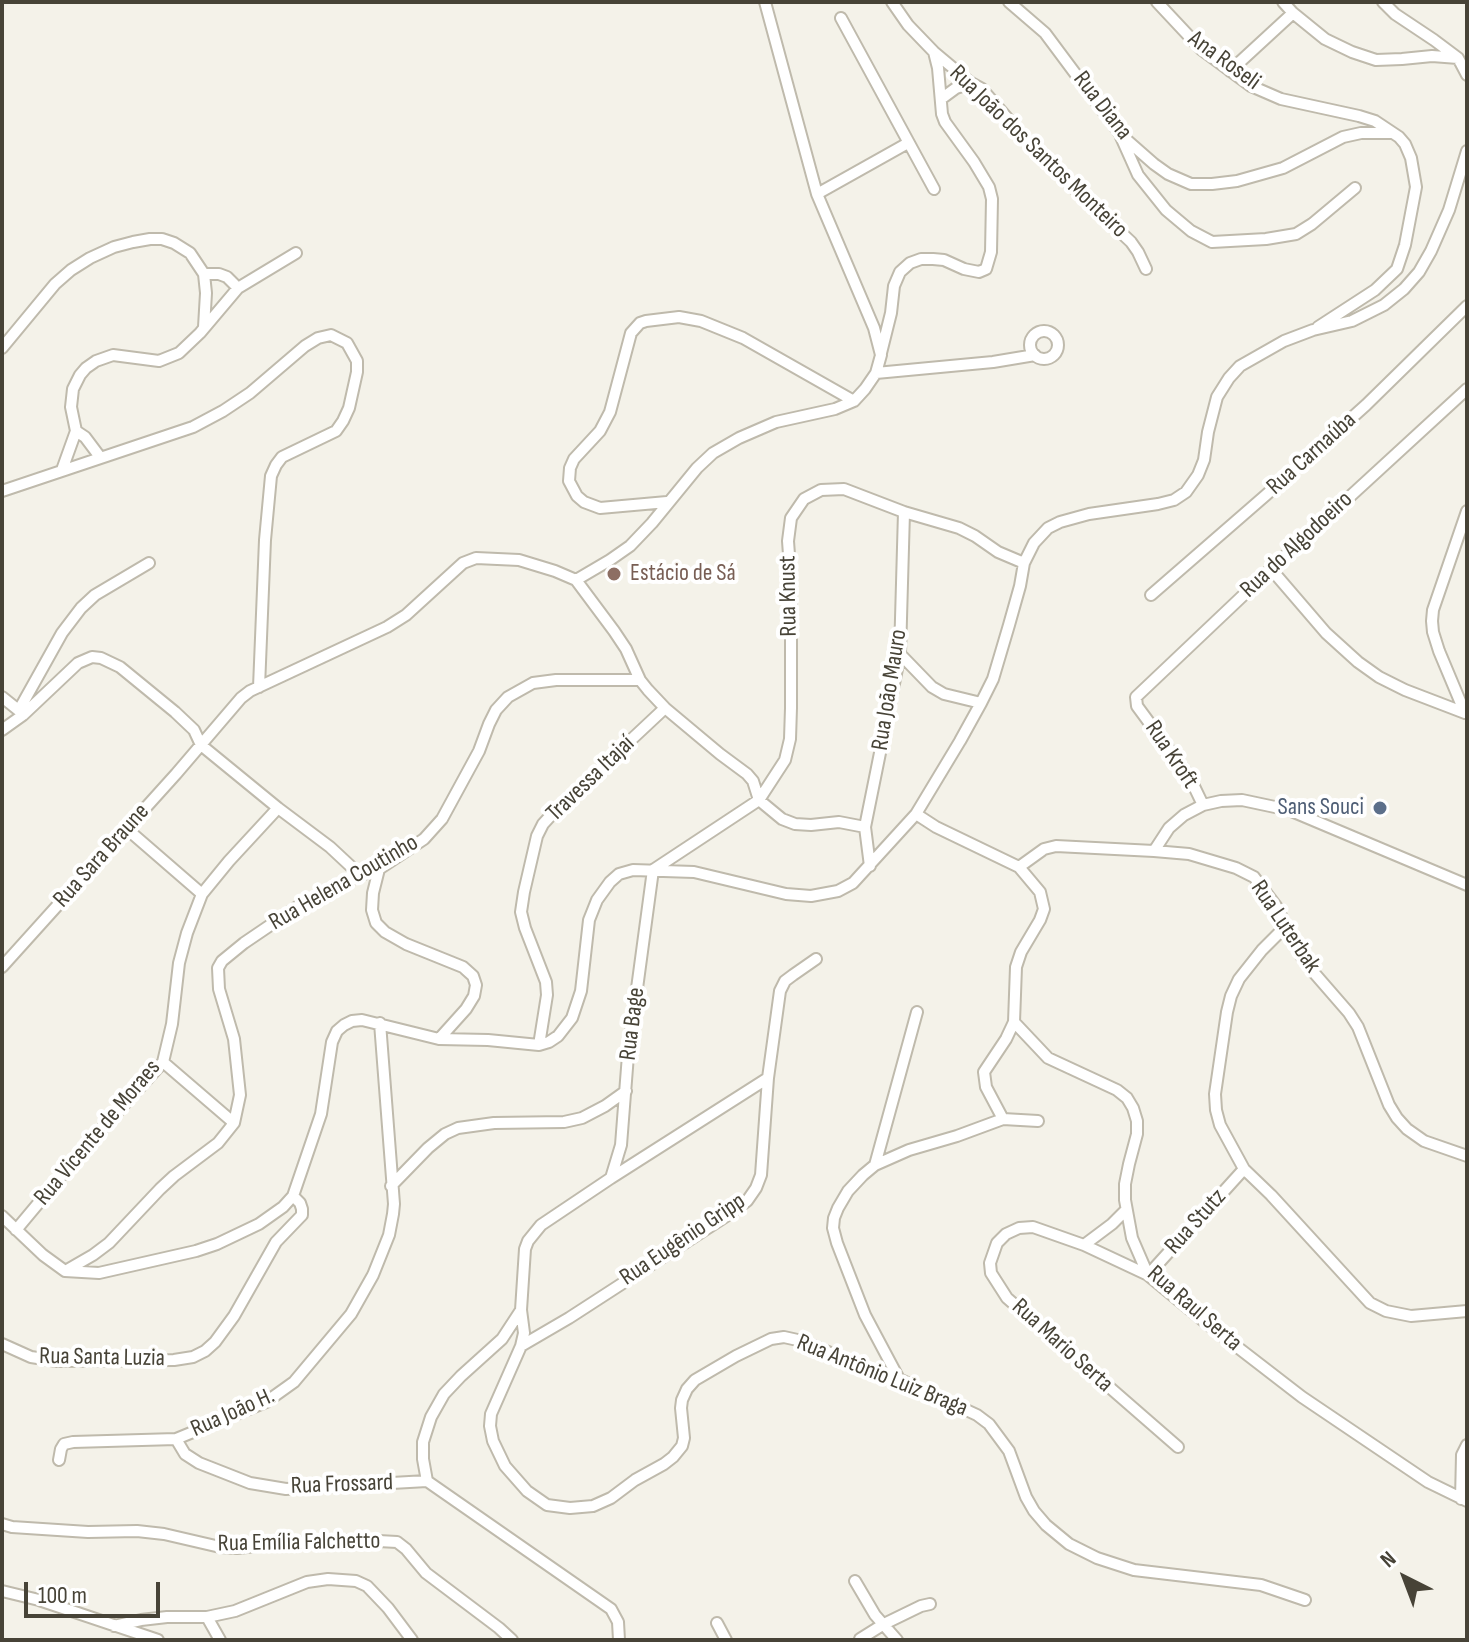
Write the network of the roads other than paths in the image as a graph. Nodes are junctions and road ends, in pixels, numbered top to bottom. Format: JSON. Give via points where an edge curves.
{"nodes":[{"id":1,"x":765,"y":2,"type":"edge"},
{"id":2,"x":892,"y":2,"type":"edge"},
{"id":3,"x":1009,"y":2,"type":"edge"},
{"id":4,"x":1157,"y":2,"type":"edge"},
{"id":5,"x":1283,"y":2,"type":"edge"},
{"id":6,"x":1383,"y":2,"type":"edge"},
{"id":7,"x":1293,"y":13,"type":"junction"},
{"id":8,"x":841,"y":18,"type":"dead end"},
{"id":9,"x":934,"y":52,"type":"junction"},
{"id":10,"x":1458,"y":58,"type":"junction"},
{"id":11,"x":1230,"y":71,"type":"junction"},
{"id":12,"x":1467,"y":75,"type":"edge"},
{"id":13,"x":971,"y":83,"type":"junction"},
{"id":14,"x":942,"y":102,"type":"junction"},
{"id":15,"x":1392,"y":133,"type":"junction"},
{"id":16,"x":1121,"y":135,"type":"junction"},
{"id":17,"x":908,"y":143,"type":"junction"},
{"id":18,"x":1467,"y":151,"type":"edge"},
{"id":19,"x":1355,"y":188,"type":"dead end"},
{"id":20,"x":934,"y":189,"type":"dead end"},
{"id":21,"x":817,"y":194,"type":"junction"},
{"id":22,"x":296,"y":253,"type":"dead end"},
{"id":23,"x":1146,"y":269,"type":"dead end"},
{"id":24,"x":204,"y":274,"type":"junction"},
{"id":25,"x":238,"y":288,"type":"junction"},
{"id":26,"x":1467,"y":306,"type":"edge"},
{"id":27,"x":204,"y":327,"type":"junction"},
{"id":28,"x":1313,"y":330,"type":"junction"},
{"id":29,"x":2,"y":348,"type":"edge"},
{"id":30,"x":881,"y":355,"type":"junction"},
{"id":31,"x":1035,"y":355,"type":"dead end"},
{"id":32,"x":876,"y":373,"type":"junction"},
{"id":33,"x":1467,"y":389,"type":"edge"},
{"id":34,"x":854,"y":401,"type":"junction"},
{"id":35,"x":76,"y":431,"type":"junction"},
{"id":36,"x":100,"y":457,"type":"junction"},
{"id":37,"x":62,"y":470,"type":"junction"},
{"id":38,"x":2,"y":491,"type":"edge"},
{"id":39,"x":667,"y":502,"type":"junction"},
{"id":40,"x":1467,"y":511,"type":"edge"},
{"id":41,"x":904,"y":512,"type":"junction"},
{"id":42,"x":149,"y":563,"type":"dead end"},
{"id":43,"x":1024,"y":563,"type":"junction"},
{"id":44,"x":1271,"y":569,"type":"junction"},
{"id":45,"x":576,"y":580,"type":"junction"},
{"id":46,"x":1151,"y":595,"type":"dead end"},
{"id":47,"x":900,"y":654,"type":"junction"},
{"id":48,"x":640,"y":680,"type":"junction"},
{"id":49,"x":259,"y":687,"type":"junction"},
{"id":50,"x":2,"y":697,"type":"edge"},
{"id":51,"x":981,"y":703,"type":"junction"},
{"id":52,"x":1137,"y":706,"type":"joint"},
{"id":53,"x":665,"y":708,"type":"junction"},
{"id":54,"x":21,"y":712,"type":"junction"},
{"id":55,"x":1466,"y":716,"type":"edge"},
{"id":56,"x":2,"y":730,"type":"edge"},
{"id":57,"x":201,"y":745,"type":"junction"},
{"id":58,"x":759,"y":800,"type":"junction"},
{"id":59,"x":1203,"y":805,"type":"junction"},
{"id":60,"x":278,"y":808,"type":"junction"},
{"id":61,"x":916,"y":814,"type":"junction"},
{"id":62,"x":865,"y":827,"type":"junction"},
{"id":63,"x":127,"y":829,"type":"junction"},
{"id":64,"x":1154,"y":851,"type":"junction"},
{"id":65,"x":870,"y":866,"type":"junction"},
{"id":66,"x":1019,"y":867,"type":"junction"},
{"id":67,"x":379,"y":869,"type":"junction"},
{"id":68,"x":653,"y":870,"type":"junction"},
{"id":69,"x":360,"y":875,"type":"junction"},
{"id":70,"x":1467,"y":885,"type":"edge"},
{"id":71,"x":202,"y":894,"type":"junction"},
{"id":72,"x":1286,"y":926,"type":"junction"},
{"id":73,"x":816,"y":959,"type":"dead end"},
{"id":74,"x":2,"y":967,"type":"edge"},
{"id":75,"x":917,"y":1012,"type":"dead end"},
{"id":76,"x":1014,"y":1022,"type":"junction"},
{"id":77,"x":380,"y":1023,"type":"junction"},
{"id":78,"x":439,"y":1039,"type":"junction"},
{"id":79,"x":539,"y":1045,"type":"junction"},
{"id":80,"x":163,"y":1062,"type":"junction"},
{"id":81,"x":768,"y":1078,"type":"junction"},
{"id":82,"x":626,"y":1091,"type":"junction"},
{"id":83,"x":1003,"y":1119,"type":"junction"},
{"id":84,"x":1038,"y":1121,"type":"dead end"},
{"id":85,"x":234,"y":1123,"type":"junction"},
{"id":86,"x":1467,"y":1156,"type":"edge"},
{"id":87,"x":875,"y":1165,"type":"junction"},
{"id":88,"x":1244,"y":1169,"type":"junction"},
{"id":89,"x":611,"y":1178,"type":"junction"},
{"id":90,"x":392,"y":1189,"type":"junction"},
{"id":91,"x":293,"y":1196,"type":"junction"},
{"id":92,"x":1126,"y":1210,"type":"junction"},
{"id":93,"x":2,"y":1216,"type":"edge"},
{"id":94,"x":16,"y":1230,"type":"junction"},
{"id":95,"x":1084,"y":1245,"type":"junction"},
{"id":96,"x":65,"y":1271,"type":"junction"},
{"id":97,"x":1148,"y":1275,"type":"junction"},
{"id":98,"x":521,"y":1310,"type":"junction"},
{"id":99,"x":1467,"y":1311,"type":"edge"},
{"id":100,"x":2,"y":1344,"type":"edge"},
{"id":101,"x":521,"y":1346,"type":"junction"},
{"id":102,"x":899,"y":1379,"type":"junction"},
{"id":103,"x":176,"y":1439,"type":"junction"},
{"id":104,"x":1467,"y":1445,"type":"edge"},
{"id":105,"x":1178,"y":1447,"type":"dead end"},
{"id":106,"x":59,"y":1460,"type":"dead end"},
{"id":107,"x":427,"y":1481,"type":"junction"},
{"id":108,"x":1464,"y":1500,"type":"edge"},
{"id":109,"x":2,"y":1524,"type":"edge"},
{"id":110,"x":855,"y":1581,"type":"dead end"},
{"id":111,"x":2,"y":1591,"type":"edge"},
{"id":112,"x":1305,"y":1600,"type":"dead end"},
{"id":113,"x":930,"y":1604,"type":"dead end"},
{"id":114,"x":207,"y":1617,"type":"junction"},
{"id":115,"x":717,"y":1623,"type":"dead end"},
{"id":116,"x":884,"y":1624,"type":"junction"},
{"id":117,"x":114,"y":1626,"type":"junction"},
{"id":118,"x":152,"y":1639,"type":"edge"},
{"id":119,"x":856,"y":1639,"type":"edge"},
{"id":120,"x":220,"y":1640,"type":"edge"},
{"id":121,"x":412,"y":1640,"type":"edge"},
{"id":122,"x":512,"y":1640,"type":"edge"},
{"id":123,"x":619,"y":1640,"type":"edge"},
{"id":124,"x":726,"y":1640,"type":"edge"},
{"id":125,"x":897,"y":1640,"type":"edge"}],
"edges":[{"from":1,"to":21,"type":"street"},
{"from":2,"to":9,"type":"street","name":"Rua João dos Santos Monteiro"},
{"from":3,"to":16,"type":"street","name":"Rua Diana","via":[[1045,33]]},
{"from":4,"to":11,"type":"street","name":"Ana Roseli"},
{"from":5,"to":7,"type":"street"},
{"from":6,"to":10,"type":"street"},
{"from":7,"to":10,"type":"street","via":[[1336,45],[1376,60]]},
{"from":7,"to":11,"type":"street"},
{"from":8,"to":17,"type":"street"},
{"from":9,"to":13,"type":"street","name":"Rua João dos Santos Monteiro"},
{"from":9,"to":14,"type":"street"},
{"from":10,"to":12,"type":"street"},
{"from":11,"to":15,"type":"street","name":"Ana Roseli","via":[[1281,99],[1359,116]]},
{"from":13,"to":14,"type":"street","via":[[956,88]]},
{"from":13,"to":23,"type":"street","name":"Rua João dos Santos Monteiro","via":[[1131,242]]},
{"from":14,"to":30,"type":"street","via":[[945,122],[989,187],[991,252],[983,271],[921,259],[900,272]]},
{"from":15,"to":16,"type":"street","name":"Rua Diana","via":[[1343,137],[1283,168],[1201,184],[1168,174]]},
{"from":15,"to":28,"type":"street","via":[[1405,144],[1416,187],[1402,257],[1375,290]]},
{"from":16,"to":19,"type":"street","via":[[1131,164],[1166,210],[1212,242],[1296,234]]},
{"from":17,"to":20,"type":"street"},
{"from":17,"to":21,"type":"street"},
{"from":18,"to":28,"type":"street","via":[[1449,210],[1419,272],[1384,305],[1352,321]]},
{"from":21,"to":30,"type":"street"},
{"from":22,"to":25,"type":"street"},
{"from":24,"to":25,"type":"street","via":[[227,277]]},
{"from":24,"to":27,"type":"street"},
{"from":24,"to":29,"type":"street","via":[[183,247],[162,239],[114,247],[55,284]]},
{"from":25,"to":27,"type":"street"},
{"from":26,"to":46,"type":"street","name":"Rua Carnaúba","via":[[1322,445]]},
{"from":27,"to":35,"type":"street","via":[[169,358],[113,355],[86,368],[71,402]]},
{"from":28,"to":43,"type":"street","via":[[1253,357],[1229,378],[1217,397],[1204,460],[1186,492],[1158,504],[1060,522],[1034,543]]},
{"from":30,"to":32,"type":"street"},
{"from":31,"to":32,"type":"street"},
{"from":32,"to":34,"type":"street"},
{"from":33,"to":44,"type":"street","name":"Rua do Algodoeiro"},
{"from":34,"to":39,"type":"street","via":[[739,438],[713,453]]},
{"from":34,"to":39,"type":"street","via":[[743,338],[701,321],[679,317],[640,323],[631,333],[610,412],[574,459],[569,481],[577,496],[600,508]]},
{"from":35,"to":36,"type":"street"},
{"from":35,"to":37,"type":"street"},
{"from":36,"to":37,"type":"street"},
{"from":36,"to":49,"type":"street","via":[[193,427],[223,411],[318,338],[331,335],[347,343],[357,372],[343,421],[336,431],[282,457],[271,476]]},
{"from":37,"to":38,"type":"street"},
{"from":39,"to":45,"type":"street","via":[[630,546]]},
{"from":40,"to":55,"type":"street","via":[[1432,621]]},
{"from":41,"to":43,"type":"street","name":"Rua Knust","via":[[959,528]]},
{"from":41,"to":47,"type":"street","name":"Rua João Mauro"},
{"from":41,"to":58,"type":"street","name":"Rua Knust","via":[[844,489],[821,490],[804,499],[791,518],[790,739],[785,760]]},
{"from":42,"to":54,"type":"street","via":[[81,608]]},
{"from":43,"to":51,"type":"street","via":[[993,679]]},
{"from":44,"to":52,"type":"street","name":"Rua do Algodoeiro","via":[[1138,694]]},
{"from":44,"to":55,"type":"street","via":[[1358,662],[1379,677]]},
{"from":45,"to":48,"type":"street","via":[[626,649]]},
{"from":45,"to":49,"type":"street","name":"Rua Sara Braune","via":[[519,560],[476,558],[463,563],[387,627]]},
{"from":47,"to":51,"type":"street","via":[[932,687]]},
{"from":47,"to":62,"type":"street","name":"Rua João Mauro"},
{"from":48,"to":53,"type":"street"},
{"from":48,"to":67,"type":"street","name":"Rua Helena Coutinho","via":[[556,680],[533,683],[508,697],[496,710],[442,819],[424,839]]},
{"from":49,"to":57,"type":"street","name":"Rua Sara Braune","via":[[241,698]]},
{"from":50,"to":54,"type":"street"},
{"from":51,"to":61,"type":"street"},
{"from":52,"to":59,"type":"street","name":"Rua Kroft","via":[[1190,778]]},
{"from":53,"to":58,"type":"street","via":[[750,777]]},
{"from":53,"to":79,"type":"street","name":"Travessa Itajaí","via":[[554,812],[537,836],[521,912],[546,982]]},
{"from":54,"to":56,"type":"street"},
{"from":54,"to":57,"type":"street","via":[[78,663],[101,658],[175,712]]},
{"from":57,"to":60,"type":"street"},
{"from":57,"to":63,"type":"street","name":"Rua Sara Braune"},
{"from":58,"to":62,"type":"street","via":[[795,824]]},
{"from":58,"to":68,"type":"street","name":"Rua Knust"},
{"from":59,"to":64,"type":"street","via":[[1169,828]]},
{"from":59,"to":70,"type":"street","via":[[1242,800],[1289,810]]},
{"from":60,"to":69,"type":"street"},
{"from":60,"to":71,"type":"street","name":"Rua Vicente de Moraes"},
{"from":61,"to":65,"type":"street"},
{"from":61,"to":66,"type":"street"},
{"from":62,"to":65,"type":"street","name":"Rua João Mauro"},
{"from":63,"to":71,"type":"street"},
{"from":63,"to":74,"type":"street","name":"Rua Sara Braune"},
{"from":64,"to":66,"type":"street","name":"Rua Luterbak","via":[[1056,846]]},
{"from":64,"to":72,"type":"street","name":"Rua Luterbak","via":[[1189,854],[1247,873],[1262,885]]},
{"from":65,"to":68,"type":"street","via":[[838,891],[811,896],[694,872]]},
{"from":66,"to":76,"type":"street","via":[[1040,892],[1044,909],[1016,967]]},
{"from":67,"to":69,"type":"street","name":"Rua Helena Coutinho"},
{"from":67,"to":78,"type":"street","via":[[372,910],[376,923],[406,944],[473,976],[474,996]]},
{"from":68,"to":79,"type":"street","via":[[619,874],[597,900],[572,1018],[558,1036]]},
{"from":68,"to":82,"type":"street","name":"Rua Bage"},
{"from":69,"to":85,"type":"street","name":"Rua Helena Coutinho","via":[[300,905],[218,968],[239,1075]]},
{"from":71,"to":80,"type":"street","name":"Rua Vicente de Moraes","via":[[179,963]]},
{"from":72,"to":86,"type":"street","name":"Rua Luterbak","via":[[1309,967],[1358,1027],[1397,1118],[1424,1141]]},
{"from":72,"to":88,"type":"street","via":[[1239,979],[1227,1012],[1216,1110]]},
{"from":73,"to":81,"type":"street","name":"Rua Eugênio Gripp","via":[[785,981],[780,991]]},
{"from":75,"to":87,"type":"street"},
{"from":76,"to":83,"type":"street","via":[[984,1072]]},
{"from":76,"to":92,"type":"street","name":"Rua Raul Serta","via":[[1048,1058],[1117,1090],[1133,1108],[1137,1134],[1125,1184]]},
{"from":77,"to":78,"type":"street"},
{"from":77,"to":90,"type":"street","name":"Rua João H."},
{"from":77,"to":91,"type":"street","via":[[352,1021],[337,1031],[321,1114]]},
{"from":78,"to":79,"type":"street"},
{"from":80,"to":85,"type":"street"},
{"from":80,"to":94,"type":"street","name":"Rua Vicente de Moraes"},
{"from":81,"to":89,"type":"street","name":"Rua Antônio Luiz Braga"},
{"from":81,"to":101,"type":"street","name":"Rua Eugênio Gripp","via":[[761,1175],[747,1201]]},
{"from":82,"to":89,"type":"street","name":"Rua Bage","via":[[621,1145]]},
{"from":82,"to":90,"type":"street","via":[[582,1118],[564,1122],[458,1128],[428,1148]]},
{"from":83,"to":84,"type":"street"},
{"from":83,"to":87,"type":"street"},
{"from":85,"to":96,"type":"street","via":[[109,1243]]},
{"from":87,"to":102,"type":"street","via":[[848,1191],[833,1228],[865,1315]]},
{"from":88,"to":97,"type":"street","name":"Rua Stutz"},
{"from":88,"to":99,"type":"street","via":[[1370,1303],[1411,1316]]},
{"from":89,"to":98,"type":"street","name":"Rua Antônio Luiz Braga","via":[[532,1234],[525,1249]]},
{"from":90,"to":103,"type":"street","name":"Rua João H.","via":[[389,1235],[373,1275],[316,1358],[266,1402]]},
{"from":91,"to":96,"type":"street","via":[[259,1224],[196,1251],[99,1273]]},
{"from":91,"to":100,"type":"street","name":"Rua Santa Luzia","via":[[302,1215],[276,1242],[234,1316],[205,1351],[174,1360],[57,1361]]},
{"from":92,"to":95,"type":"street"},
{"from":92,"to":97,"type":"street","name":"Rua Raul Serta"},
{"from":93,"to":94,"type":"street"},
{"from":94,"to":96,"type":"street"},
{"from":95,"to":97,"type":"street","name":"Rua Mario Serta"},
{"from":95,"to":105,"type":"street","name":"Rua Mario Serta","via":[[1033,1227],[1019,1228],[997,1243],[991,1273],[1023,1313]]},
{"from":97,"to":108,"type":"street","name":"Rua Raul Serta","via":[[1302,1397],[1428,1482]]},
{"from":98,"to":101,"type":"street","name":"Rua Antônio Luiz Braga"},
{"from":98,"to":107,"type":"street","via":[[502,1339],[444,1394],[431,1417],[423,1442]]},
{"from":101,"to":102,"type":"street","name":"Rua Antônio Luiz Braga","via":[[491,1414],[493,1441],[505,1466],[527,1491],[547,1505],[570,1508],[611,1498],[673,1457],[684,1438],[681,1408],[687,1389],[771,1339],[802,1341]]},
{"from":102,"to":112,"type":"street","name":"Rua Antônio Luiz Braga","via":[[989,1424],[1009,1451],[1034,1511],[1069,1544],[1134,1570],[1261,1585]]},
{"from":103,"to":106,"type":"street","name":"Rua João H.","via":[[73,1442],[62,1446]]},
{"from":103,"to":107,"type":"street","name":"Rua Frossard","via":[[199,1463],[250,1483],[286,1489]]},
{"from":104,"to":108,"type":"street","via":[[1462,1455]]},
{"from":107,"to":123,"type":"street","via":[[611,1609]]},
{"from":109,"to":122,"type":"street","name":"Rua Emília Falchetto","via":[[151,1533],[237,1548],[397,1542],[426,1573]]},
{"from":110,"to":116,"type":"street"},
{"from":111,"to":117,"type":"street"},
{"from":113,"to":116,"type":"street"},
{"from":114,"to":117,"type":"street"},
{"from":114,"to":120,"type":"street"},
{"from":114,"to":121,"type":"street","via":[[307,1582],[356,1581],[375,1593]]},
{"from":115,"to":124,"type":"street"},
{"from":116,"to":119,"type":"street"},
{"from":116,"to":125,"type":"street"},
{"from":117,"to":118,"type":"street"}]}
